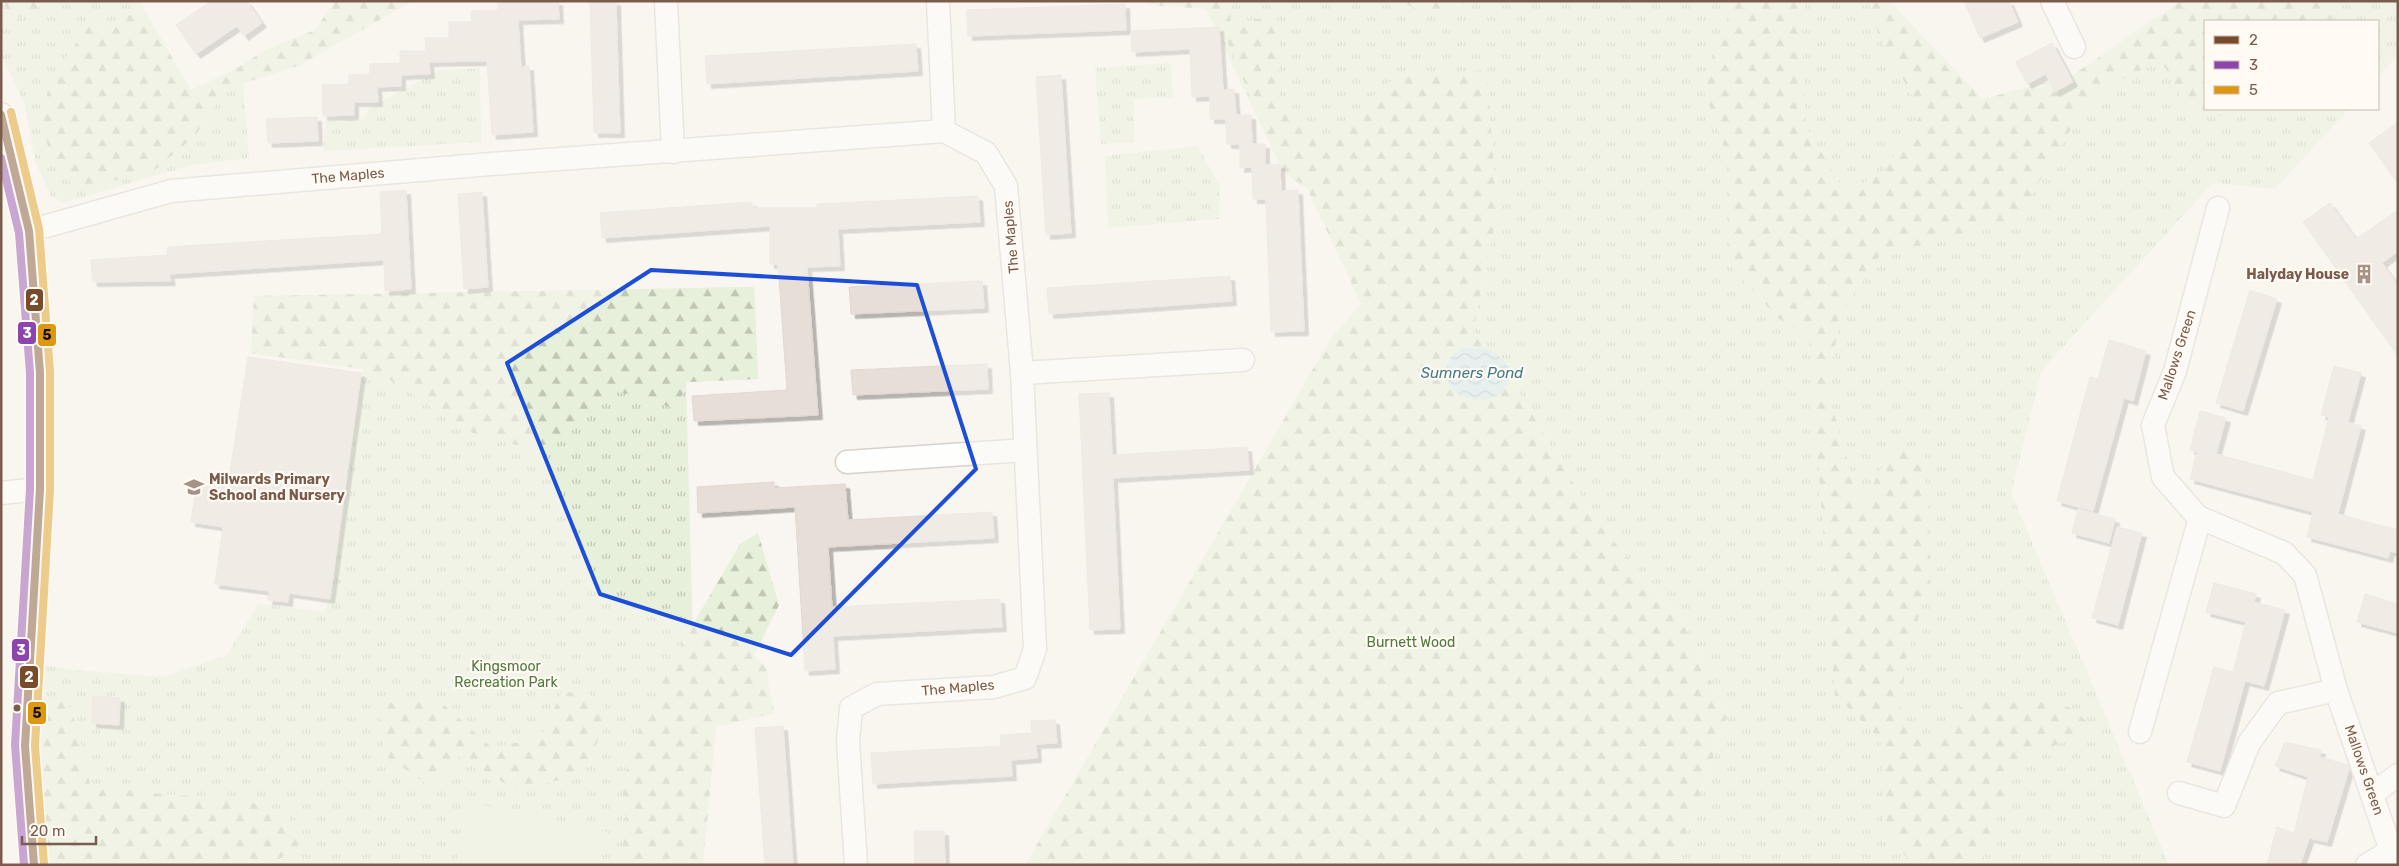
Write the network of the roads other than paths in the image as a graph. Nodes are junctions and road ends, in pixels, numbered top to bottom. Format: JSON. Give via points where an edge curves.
{"nodes":[{"id":1,"x":666,"y":1,"type":"edge"},
{"id":2,"x":938,"y":1,"type":"edge"},
{"id":3,"x":2052,"y":1,"type":"edge"},
{"id":4,"x":2074,"y":47,"type":"dead end"},
{"id":5,"x":1,"y":114,"type":"edge"},
{"id":6,"x":944,"y":131,"type":"junction"},
{"id":7,"x":673,"y":152,"type":"junction"},
{"id":8,"x":2218,"y":208,"type":"dead end"},
{"id":9,"x":29,"y":231,"type":"junction"},
{"id":10,"x":1244,"y":360,"type":"dead end"},
{"id":11,"x":1022,"y":373,"type":"junction"},
{"id":12,"x":1025,"y":450,"type":"junction"},
{"id":13,"x":847,"y":462,"type":"dead end"},
{"id":14,"x":40,"y":490,"type":"junction"},
{"id":15,"x":1,"y":493,"type":"edge"},
{"id":16,"x":2200,"y":518,"type":"junction"},
{"id":17,"x":2336,"y":690,"type":"junction"},
{"id":18,"x":2140,"y":732,"type":"dead end"},
{"id":19,"x":2398,"y":775,"type":"edge"},
{"id":20,"x":2179,"y":794,"type":"dead end"},
{"id":21,"x":2372,"y":794,"type":"junction"},
{"id":22,"x":2394,"y":857,"type":"edge"},
{"id":23,"x":34,"y":865,"type":"edge"},
{"id":24,"x":856,"y":865,"type":"edge"},
{"id":25,"x":2366,"y":865,"type":"edge"}],
"edges":[{"from":1,"to":7,"type":"street"},
{"from":2,"to":6,"type":"street"},
{"from":3,"to":4,"type":"street"},
{"from":5,"to":9,"type":"street"},
{"from":6,"to":7,"type":"street","name":"The Maples"},
{"from":6,"to":11,"type":"street","name":"The Maples","via":[[986,153],[1006,186]]},
{"from":7,"to":9,"type":"street","name":"The Maples","via":[[171,191]]},
{"from":8,"to":16,"type":"street","name":"Mallows Green","via":[[2175,371],[2153,425],[2163,478]]},
{"from":9,"to":14,"type":"street","via":[[40,373]]},
{"from":10,"to":11,"type":"street"},
{"from":11,"to":12,"type":"street","name":"The Maples"},
{"from":12,"to":13,"type":"street"},
{"from":12,"to":24,"type":"street","name":"The Maples","via":[[1035,649],[1025,678],[994,687],[877,694],[851,708],[848,741]]},
{"from":14,"to":15,"type":"street"},
{"from":14,"to":23,"type":"street","via":[[25,746]]},
{"from":16,"to":17,"type":"street","name":"Mallows Green","via":[[2284,552],[2305,575]]},
{"from":16,"to":18,"type":"street"},
{"from":17,"to":20,"type":"street","via":[[2278,703],[2249,743],[2224,806]]},
{"from":17,"to":21,"type":"street","name":"Mallows Green"},
{"from":19,"to":21,"type":"street"},
{"from":21,"to":22,"type":"street","name":"Mallows Green"},
{"from":22,"to":25,"type":"street","name":"Mallows Green"}]}
